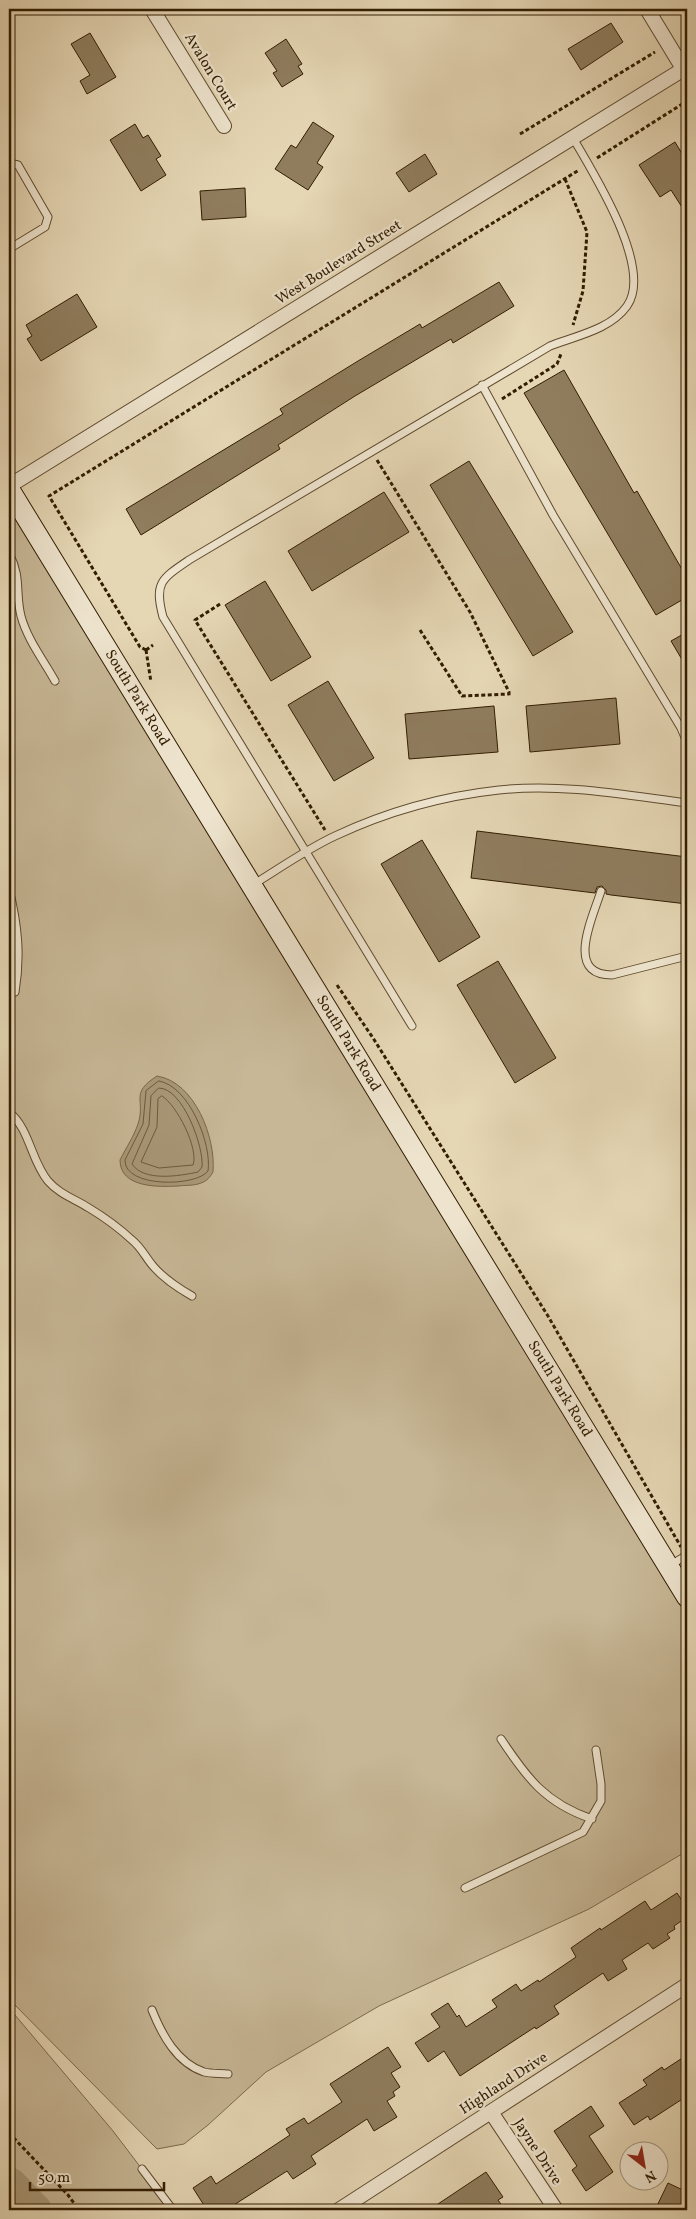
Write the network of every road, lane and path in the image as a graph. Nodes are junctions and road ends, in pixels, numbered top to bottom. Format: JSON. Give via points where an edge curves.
{"nodes":[{"id":1,"x":152,"y":9,"type":"edge"},
{"id":2,"x":647,"y":9,"type":"edge"},
{"id":3,"x":668,"y":43,"type":"junction"},
{"id":4,"x":686,"y":71,"type":"edge"},
{"id":5,"x":687,"y":101,"type":"edge"},
{"id":6,"x":224,"y":126,"type":"dead end"},
{"id":7,"x":520,"y":134,"type":"dead end"},
{"id":8,"x":573,"y":138,"type":"junction"},
{"id":9,"x":9,"y":163,"type":"edge"},
{"id":10,"x":588,"y":164,"type":"junction"},
{"id":11,"x":565,"y":178,"type":"junction"},
{"id":12,"x":9,"y":250,"type":"edge"},
{"id":13,"x":568,"y":340,"type":"junction"},
{"id":14,"x":482,"y":385,"type":"junction"},
{"id":15,"x":493,"y":405,"type":"junction"},
{"id":16,"x":372,"y":451,"type":"junction"},
{"id":17,"x":9,"y":488,"type":"edge"},
{"id":18,"x":9,"y":553,"type":"edge"},
{"id":19,"x":220,"y":604,"type":"dead end"},
{"id":20,"x":420,"y":630,"type":"dead end"},
{"id":21,"x":153,"y":646,"type":"dead end"},
{"id":22,"x":146,"y":650,"type":"junction"},
{"id":23,"x":55,"y":681,"type":"dead end"},
{"id":24,"x":154,"y":690,"type":"dead end"},
{"id":25,"x":687,"y":742,"type":"edge"},
{"id":26,"x":687,"y":803,"type":"edge"},
{"id":27,"x":330,"y":839,"type":"junction"},
{"id":28,"x":305,"y":853,"type":"junction"},
{"id":29,"x":251,"y":885,"type":"junction"},
{"id":30,"x":9,"y":889,"type":"edge"},
{"id":31,"x":601,"y":891,"type":"dead end"},
{"id":32,"x":687,"y":956,"type":"edge"},
{"id":33,"x":334,"y":982,"type":"dead end"},
{"id":34,"x":15,"y":992,"type":"dead end"},
{"id":35,"x":412,"y":1026,"type":"dead end"},
{"id":36,"x":9,"y":1112,"type":"edge"},
{"id":37,"x":192,"y":1296,"type":"dead end"},
{"id":38,"x":687,"y":1555,"type":"edge"},
{"id":39,"x":668,"y":1566,"type":"junction"},
{"id":40,"x":687,"y":1597,"type":"edge"},
{"id":41,"x":501,"y":1738,"type":"dead end"},
{"id":42,"x":596,"y":1750,"type":"dead end"},
{"id":43,"x":592,"y":1819,"type":"junction"},
{"id":44,"x":464,"y":1888,"type":"dead end"},
{"id":45,"x":687,"y":1985,"type":"edge"},
{"id":46,"x":152,"y":2010,"type":"dead end"},
{"id":47,"x":228,"y":2074,"type":"dead end"},
{"id":48,"x":491,"y":2112,"type":"junction"},
{"id":49,"x":9,"y":2133,"type":"edge"},
{"id":50,"x":142,"y":2169,"type":"dead end"},
{"id":51,"x":78,"y":2210,"type":"edge"},
{"id":52,"x":173,"y":2210,"type":"edge"},
{"id":53,"x":339,"y":2210,"type":"edge"},
{"id":54,"x":556,"y":2210,"type":"edge"}],
"edges":[{"from":1,"to":6,"type":"street","name":"Avalon Court"},
{"from":2,"to":3,"type":"street"},
{"from":3,"to":4,"type":"street"},
{"from":3,"to":7,"type":"path"},
{"from":4,"to":8,"type":"street","name":"West Boulevard Street"},
{"from":5,"to":10,"type":"path"},
{"from":8,"to":10,"type":"lane"},
{"from":8,"to":17,"type":"street","name":"West Boulevard Street"},
{"from":9,"to":12,"type":"lane","via":[[18,165],[48,217],[46,227]]},
{"from":10,"to":11,"type":"path"},
{"from":10,"to":13,"type":"lane","via":[[626,240],[634,284],[627,306],[607,324]]},
{"from":11,"to":13,"type":"path","via":[[587,232],[583,291]]},
{"from":11,"to":22,"type":"path","via":[[50,496],[140,647]]},
{"from":13,"to":14,"type":"lane","via":[[550,346]]},
{"from":13,"to":15,"type":"path","via":[[557,364]]},
{"from":14,"to":15,"type":"lane"},
{"from":14,"to":16,"type":"lane"},
{"from":15,"to":25,"type":"lane","via":[[553,515]]},
{"from":16,"to":20,"type":"path","via":[[470,612],[509,695],[462,696]]},
{"from":16,"to":28,"type":"lane","via":[[189,560],[160,585],[158,598],[163,617]]},
{"from":17,"to":29,"type":"street","name":"South Park Road"},
{"from":18,"to":23,"type":"lane","via":[[17,568],[23,622]]},
{"from":19,"to":27,"type":"path","via":[[195,620]]},
{"from":21,"to":22,"type":"path"},
{"from":22,"to":24,"type":"path","via":[[149,678]]},
{"from":26,"to":27,"type":"lane","via":[[599,791],[499,790],[397,811]]},
{"from":27,"to":28,"type":"lane"},
{"from":28,"to":29,"type":"lane"},
{"from":28,"to":35,"type":"lane"},
{"from":29,"to":39,"type":"street","name":"South Park Road"},
{"from":30,"to":34,"type":"lane","via":[[20,942]]},
{"from":31,"to":32,"type":"lane","via":[[584,953],[591,970],[600,975],[612,975]]},
{"from":33,"to":38,"type":"path","via":[[373,1038],[548,1316]]},
{"from":36,"to":37,"type":"lane","via":[[25,1135],[48,1181],[58,1191],[96,1212],[132,1239],[162,1275],[176,1288]]},
{"from":38,"to":39,"type":"lane"},
{"from":39,"to":40,"type":"street","name":"South Park Road"},
{"from":41,"to":43,"type":"lane","via":[[525,1775],[540,1790],[571,1812]]},
{"from":42,"to":43,"type":"lane","via":[[601,1784],[600,1801]]},
{"from":43,"to":44,"type":"lane","via":[[583,1832]]},
{"from":45,"to":48,"type":"street","name":"Highland Drive"},
{"from":46,"to":47,"type":"lane","via":[[163,2035],[189,2065],[206,2072]]},
{"from":48,"to":53,"type":"street","name":"Highland Drive"},
{"from":48,"to":54,"type":"street","name":"Jayne Drive"},
{"from":49,"to":51,"type":"path","via":[[68,2195]]},
{"from":50,"to":52,"type":"lane"}]}
